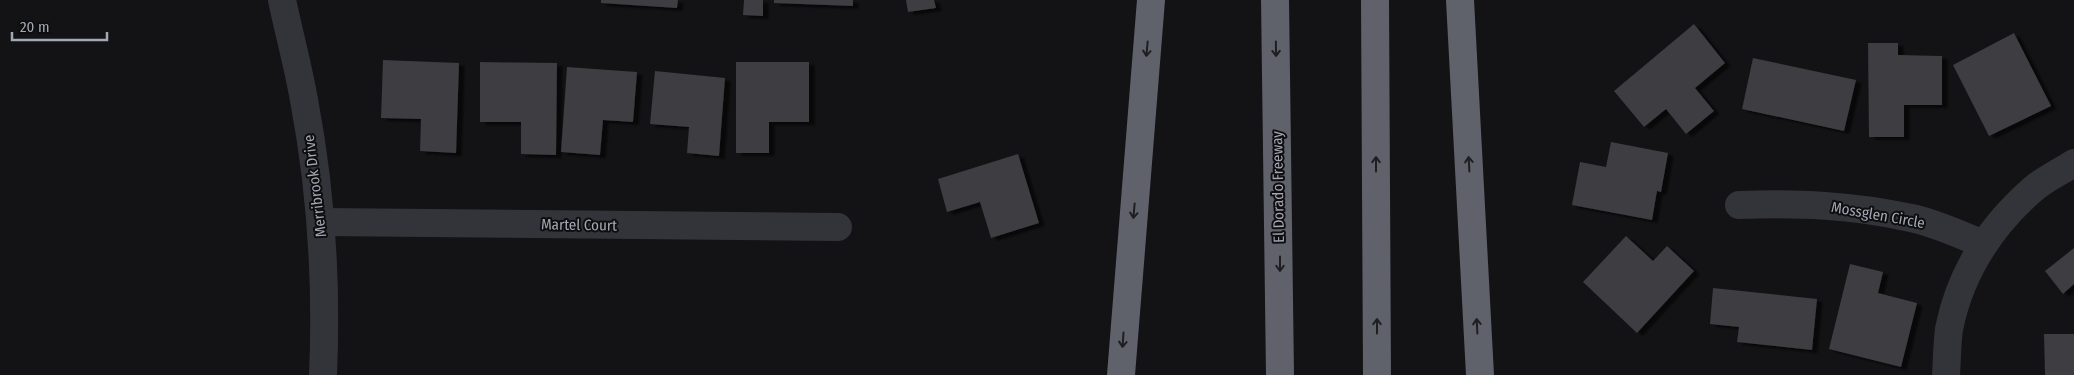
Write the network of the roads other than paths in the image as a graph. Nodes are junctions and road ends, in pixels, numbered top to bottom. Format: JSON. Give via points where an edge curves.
{"nodes":[{"id":1,"x":282,"y":0,"type":"edge"},
{"id":2,"x":1151,"y":0,"type":"edge"},
{"id":3,"x":1275,"y":0,"type":"edge"},
{"id":4,"x":1375,"y":0,"type":"edge"},
{"id":5,"x":1460,"y":0,"type":"edge"},
{"id":6,"x":2074,"y":163,"type":"edge"},
{"id":7,"x":1738,"y":205,"type":"dead end"},
{"id":8,"x":321,"y":222,"type":"junction"},
{"id":9,"x":838,"y":227,"type":"dead end"},
{"id":10,"x":1984,"y":244,"type":"junction"},
{"id":11,"x":323,"y":375,"type":"edge"},
{"id":12,"x":1121,"y":375,"type":"edge"},
{"id":13,"x":1280,"y":375,"type":"edge"},
{"id":14,"x":1377,"y":375,"type":"edge"},
{"id":15,"x":1480,"y":375,"type":"edge"},
{"id":16,"x":1946,"y":375,"type":"edge"}],
"edges":[{"from":1,"to":8,"type":"street","name":"Merribrook Drive","via":[[304,100]]},
{"from":2,"to":12,"type":"highway","one_way":true},
{"from":3,"to":13,"type":"highway","name":"El Dorado Freeway","one_way":true},
{"from":14,"to":4,"type":"highway","one_way":true},
{"from":15,"to":5,"type":"highway","one_way":true},
{"from":6,"to":10,"type":"street","via":[[2034,189],[1998,223]]},
{"from":7,"to":10,"type":"street","name":"Mossglen Circle","via":[[1843,206],[1913,218]]},
{"from":8,"to":9,"type":"street","name":"Martel Court"},
{"from":8,"to":11,"type":"street","name":"Merribrook Drive","via":[[325,326]]},
{"from":10,"to":16,"type":"street","via":[[1962,284],[1954,307]]}]}
